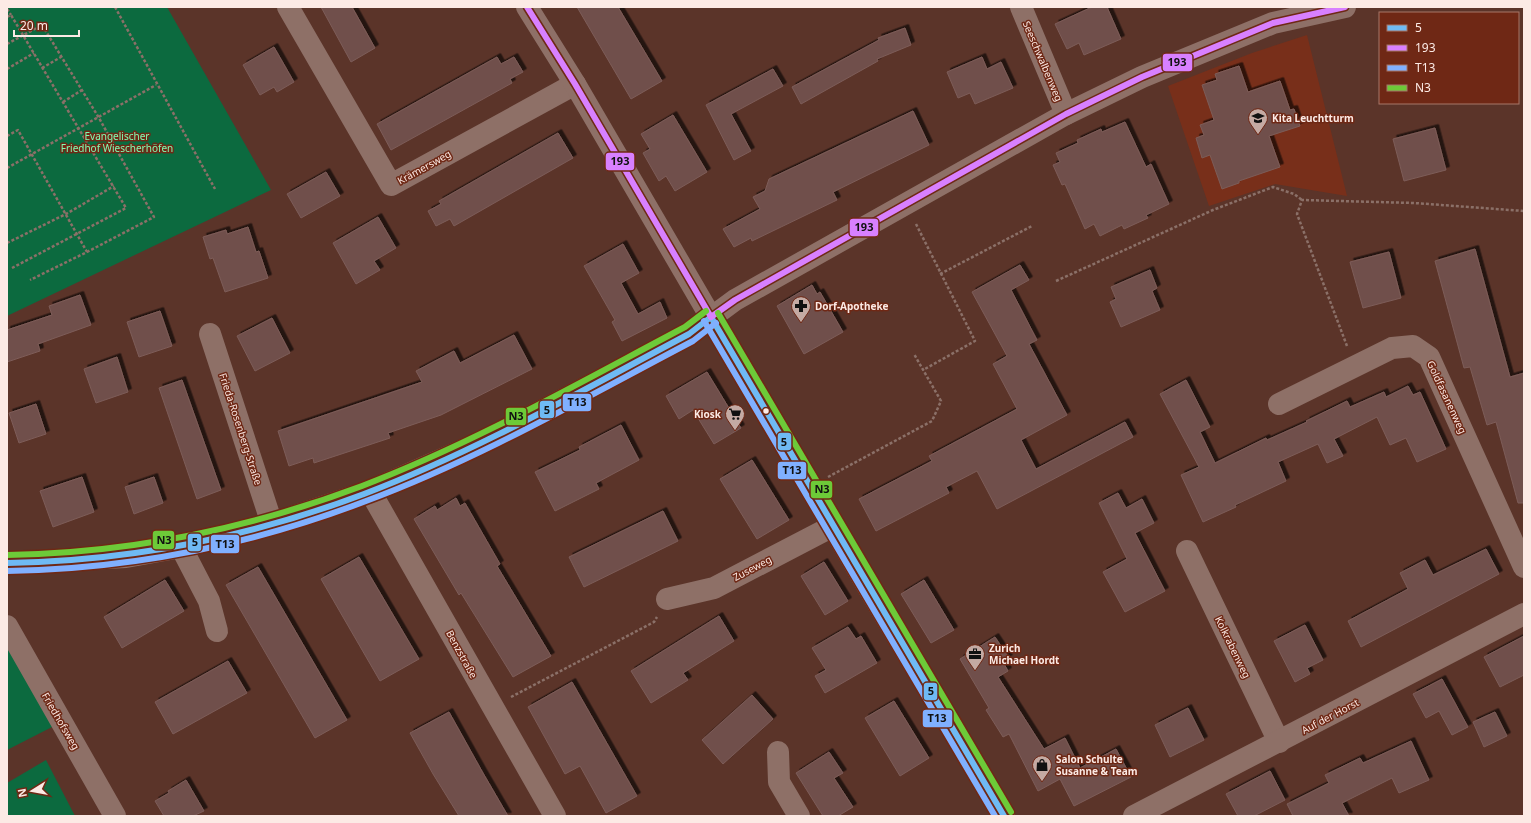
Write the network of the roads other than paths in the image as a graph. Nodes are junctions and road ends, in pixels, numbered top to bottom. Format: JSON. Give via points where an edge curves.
{"nodes":[{"id":1,"x":288,"y":7,"type":"edge"},
{"id":2,"x":527,"y":7,"type":"edge"},
{"id":3,"x":1021,"y":7,"type":"edge"},
{"id":4,"x":1345,"y":7,"type":"edge"},
{"id":5,"x":1270,"y":15,"type":"edge"},
{"id":6,"x":575,"y":84,"type":"junction"},
{"id":7,"x":1066,"y":114,"type":"junction"},
{"id":8,"x":711,"y":317,"type":"junction"},
{"id":9,"x":210,"y":334,"type":"dead end"},
{"id":10,"x":1278,"y":404,"type":"dead end"},
{"id":11,"x":370,"y":491,"type":"junction"},
{"id":12,"x":272,"y":524,"type":"junction"},
{"id":13,"x":833,"y":526,"type":"junction"},
{"id":14,"x":181,"y":547,"type":"junction"},
{"id":15,"x":1186,"y":551,"type":"dead end"},
{"id":16,"x":7,"y":563,"type":"edge"},
{"id":17,"x":1524,"y":567,"type":"edge"},
{"id":18,"x":667,"y":599,"type":"road end"},
{"id":19,"x":1524,"y":614,"type":"edge"},
{"id":20,"x":7,"y":626,"type":"edge"},
{"id":21,"x":217,"y":631,"type":"dead end"},
{"id":22,"x":1279,"y":742,"type":"junction"},
{"id":23,"x":778,"y":752,"type":"dead end"},
{"id":24,"x":115,"y":816,"type":"edge"},
{"id":25,"x":555,"y":816,"type":"edge"},
{"id":26,"x":799,"y":816,"type":"edge"},
{"id":27,"x":1004,"y":816,"type":"edge"},
{"id":28,"x":1134,"y":816,"type":"edge"}],
"edges":[{"from":1,"to":6,"type":"street","name":"Krämersweg","via":[[390,185]]},
{"from":2,"to":6,"type":"street"},
{"from":3,"to":7,"type":"street","name":"Seeschwalbenweg"},
{"from":4,"to":5,"type":"street"},
{"from":5,"to":7,"type":"street"},
{"from":6,"to":8,"type":"street"},
{"from":7,"to":8,"type":"street","via":[[735,300]]},
{"from":8,"to":11,"type":"street","via":[[689,334],[486,440]]},
{"from":8,"to":13,"type":"street"},
{"from":9,"to":12,"type":"street","name":"Frieda-Rosenberg-Straße"},
{"from":10,"to":17,"type":"street","name":"Goldfasanenweg","via":[[1392,348],[1413,346],[1429,357]]},
{"from":11,"to":12,"type":"street"},
{"from":11,"to":25,"type":"street","name":"Benzstraße"},
{"from":12,"to":14,"type":"street"},
{"from":13,"to":18,"type":"street","name":"Zuseweg","via":[[714,588]]},
{"from":13,"to":27,"type":"street"},
{"from":14,"to":16,"type":"street","via":[[126,557]]},
{"from":14,"to":21,"type":"street","via":[[209,601]]},
{"from":15,"to":22,"type":"street","name":"Kolkrabenweg"},
{"from":19,"to":22,"type":"street","name":"Auf der Horst"},
{"from":20,"to":24,"type":"street","name":"Friedhofsweg"},
{"from":22,"to":28,"type":"street","name":"Auf der Horst"},
{"from":23,"to":26,"type":"street","via":[[778,782]]}]}
